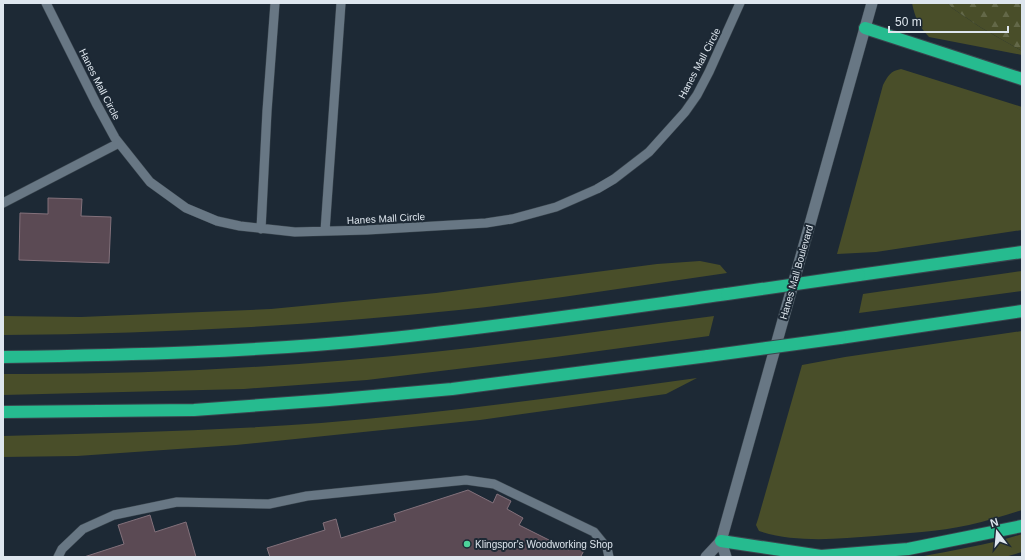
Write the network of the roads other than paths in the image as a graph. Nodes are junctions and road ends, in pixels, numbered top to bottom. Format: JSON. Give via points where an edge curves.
{"nodes":[{"id":1,"x":46,"y":3,"type":"edge"},
{"id":2,"x":275,"y":3,"type":"edge"},
{"id":3,"x":341,"y":3,"type":"edge"},
{"id":4,"x":740,"y":3,"type":"edge"},
{"id":5,"x":872,"y":3,"type":"edge"},
{"id":6,"x":865,"y":28,"type":"junction"},
{"id":7,"x":1022,"y":79,"type":"edge"},
{"id":8,"x":119,"y":143,"type":"junction"},
{"id":9,"x":3,"y":203,"type":"edge"},
{"id":10,"x":261,"y":229,"type":"junction"},
{"id":11,"x":325,"y":232,"type":"junction"},
{"id":12,"x":1022,"y":252,"type":"edge"},
{"id":13,"x":1022,"y":311,"type":"edge"},
{"id":14,"x":3,"y":357,"type":"edge"},
{"id":15,"x":3,"y":412,"type":"edge"},
{"id":16,"x":1022,"y":526,"type":"edge"},
{"id":17,"x":721,"y":541,"type":"junction"},
{"id":18,"x":58,"y":557,"type":"edge"},
{"id":19,"x":609,"y":557,"type":"edge"},
{"id":20,"x":706,"y":557,"type":"edge"},
{"id":21,"x":726,"y":557,"type":"edge"}],
"edges":[{"from":1,"to":8,"type":"lane","name":"Hanes Mall Circle"},
{"from":2,"to":10,"type":"lane"},
{"from":3,"to":11,"type":"lane"},
{"from":4,"to":11,"type":"lane","name":"Hanes Mall Circle","via":[[709,72],[685,112],[649,152],[597,190],[556,207],[512,219],[486,223]]},
{"from":5,"to":6,"type":"main road","name":"Hanes Mall Boulevard"},
{"from":6,"to":7,"type":"highway"},
{"from":6,"to":17,"type":"main road","name":"Hanes Mall Boulevard"},
{"from":8,"to":9,"type":"lane"},
{"from":8,"to":10,"type":"lane","name":"Hanes Mall Circle","via":[[150,182],[186,208],[217,221]]},
{"from":10,"to":11,"type":"lane","name":"Hanes Mall Circle"},
{"from":12,"to":14,"type":"highway","bridge":true,"via":[[546,320],[382,339],[107,356]]},
{"from":13,"to":15,"type":"highway","bridge":true,"via":[[840,338],[452,389],[194,410]]},
{"from":16,"to":17,"type":"highway","via":[[908,549],[821,556]]},
{"from":17,"to":20,"type":"main road","name":"Hanes Mall Boulevard"},
{"from":17,"to":21,"type":"main road"},
{"from":18,"to":19,"type":"lane","via":[[62,549],[83,529],[114,515],[176,502],[269,504],[307,496],[466,480],[494,484],[594,532],[607,548]]}]}
